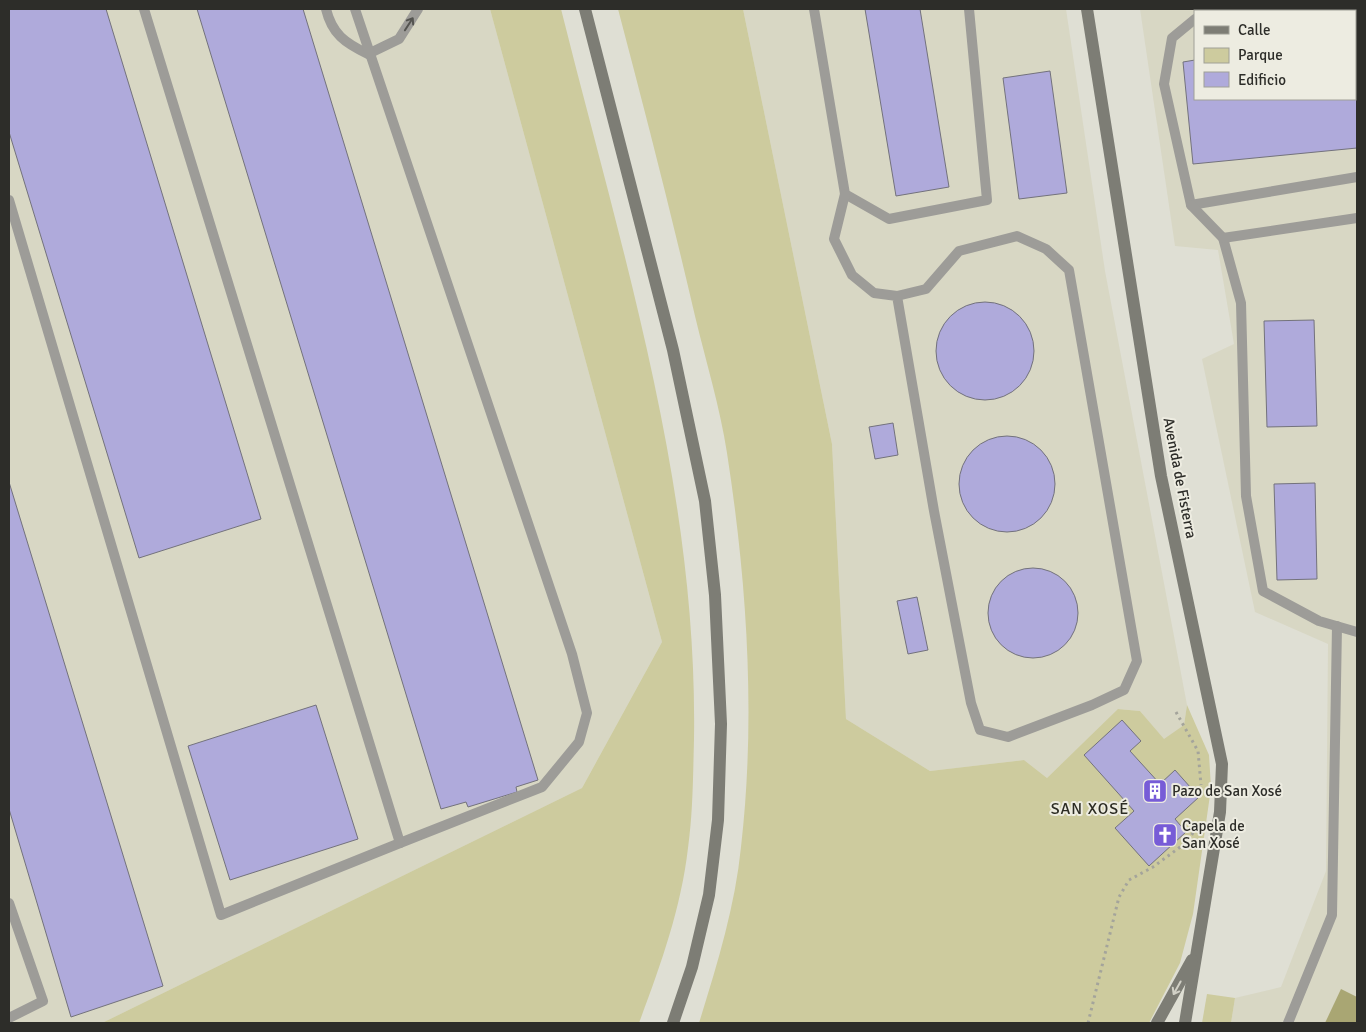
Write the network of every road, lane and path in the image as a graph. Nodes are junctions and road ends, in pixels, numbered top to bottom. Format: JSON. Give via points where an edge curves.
{"nodes":[{"id":1,"x":144,"y":9,"type":"edge"},
{"id":2,"x":326,"y":9,"type":"edge"},
{"id":3,"x":354,"y":9,"type":"edge"},
{"id":4,"x":418,"y":9,"type":"edge"},
{"id":5,"x":585,"y":9,"type":"edge"},
{"id":6,"x":814,"y":9,"type":"edge"},
{"id":7,"x":969,"y":9,"type":"edge"},
{"id":8,"x":1087,"y":9,"type":"edge"},
{"id":9,"x":1194,"y":20,"type":"edge"},
{"id":10,"x":368,"y":54,"type":"junction"},
{"id":11,"x":1357,"y":177,"type":"edge"},
{"id":12,"x":845,"y":194,"type":"junction"},
{"id":13,"x":9,"y":200,"type":"edge"},
{"id":14,"x":1191,"y":205,"type":"junction"},
{"id":15,"x":1357,"y":218,"type":"edge"},
{"id":16,"x":1223,"y":238,"type":"junction"},
{"id":17,"x":896,"y":296,"type":"junction"},
{"id":18,"x":1338,"y":626,"type":"junction"},
{"id":19,"x":1357,"y":632,"type":"edge"},
{"id":20,"x":1176,"y":712,"type":"dead end"},
{"id":21,"x":1202,"y":787,"type":"dead end"},
{"id":22,"x":1202,"y":819,"type":"dead end"},
{"id":23,"x":400,"y":842,"type":"junction"},
{"id":24,"x":9,"y":903,"type":"edge"},
{"id":25,"x":1197,"y":952,"type":"junction"},
{"id":26,"x":9,"y":1018,"type":"edge"},
{"id":27,"x":672,"y":1022,"type":"edge"},
{"id":28,"x":1088,"y":1023,"type":"edge"},
{"id":29,"x":1157,"y":1023,"type":"edge"},
{"id":30,"x":1185,"y":1023,"type":"edge"},
{"id":31,"x":1288,"y":1023,"type":"edge"}],
"edges":[{"from":1,"to":23,"type":"lane"},
{"from":2,"to":10,"type":"lane","via":[[330,25],[350,45]]},
{"from":3,"to":10,"type":"lane"},
{"from":10,"to":4,"type":"lane","one_way":true,"via":[[399,39]]},
{"from":5,"to":27,"type":"main road","via":[[673,350],[705,501],[716,595],[721,724],[718,820],[708,895],[692,967]]},
{"from":6,"to":12,"type":"lane"},
{"from":7,"to":12,"type":"lane","via":[[987,200],[889,218]]},
{"from":8,"to":25,"type":"main road","name":"Avenida de Fisterra","via":[[1161,476],[1222,764],[1220,812]]},
{"from":9,"to":14,"type":"lane","via":[[1172,38],[1164,84]]},
{"from":10,"to":23,"type":"lane","via":[[444,269],[569,645],[587,713],[579,742],[542,787]]},
{"from":11,"to":14,"type":"lane"},
{"from":12,"to":17,"type":"lane","via":[[834,239],[852,275],[874,293]]},
{"from":13,"to":23,"type":"lane","via":[[221,915]]},
{"from":14,"to":16,"type":"lane"},
{"from":15,"to":16,"type":"lane"},
{"from":16,"to":18,"type":"lane","via":[[1241,304],[1246,496],[1263,591],[1319,621]]},
{"from":17,"to":17,"type":"lane","via":[[926,289],[958,251],[1017,236],[1046,249],[1069,270],[1137,661],[1124,690],[1008,737],[980,730],[971,703]]},
{"from":18,"to":19,"type":"lane"},
{"from":18,"to":31,"type":"lane","via":[[1332,915]]},
{"from":20,"to":21,"type":"path","via":[[1198,751]]},
{"from":22,"to":28,"type":"path","via":[[1187,842],[1129,880],[1118,897]]},
{"from":24,"to":26,"type":"lane","via":[[43,1001]]},
{"from":25,"to":29,"type":"main road","name":"Avenida de Fisterra","one_way":true},
{"from":25,"to":30,"type":"main road","name":"Avenida de Fisterra"}]}
